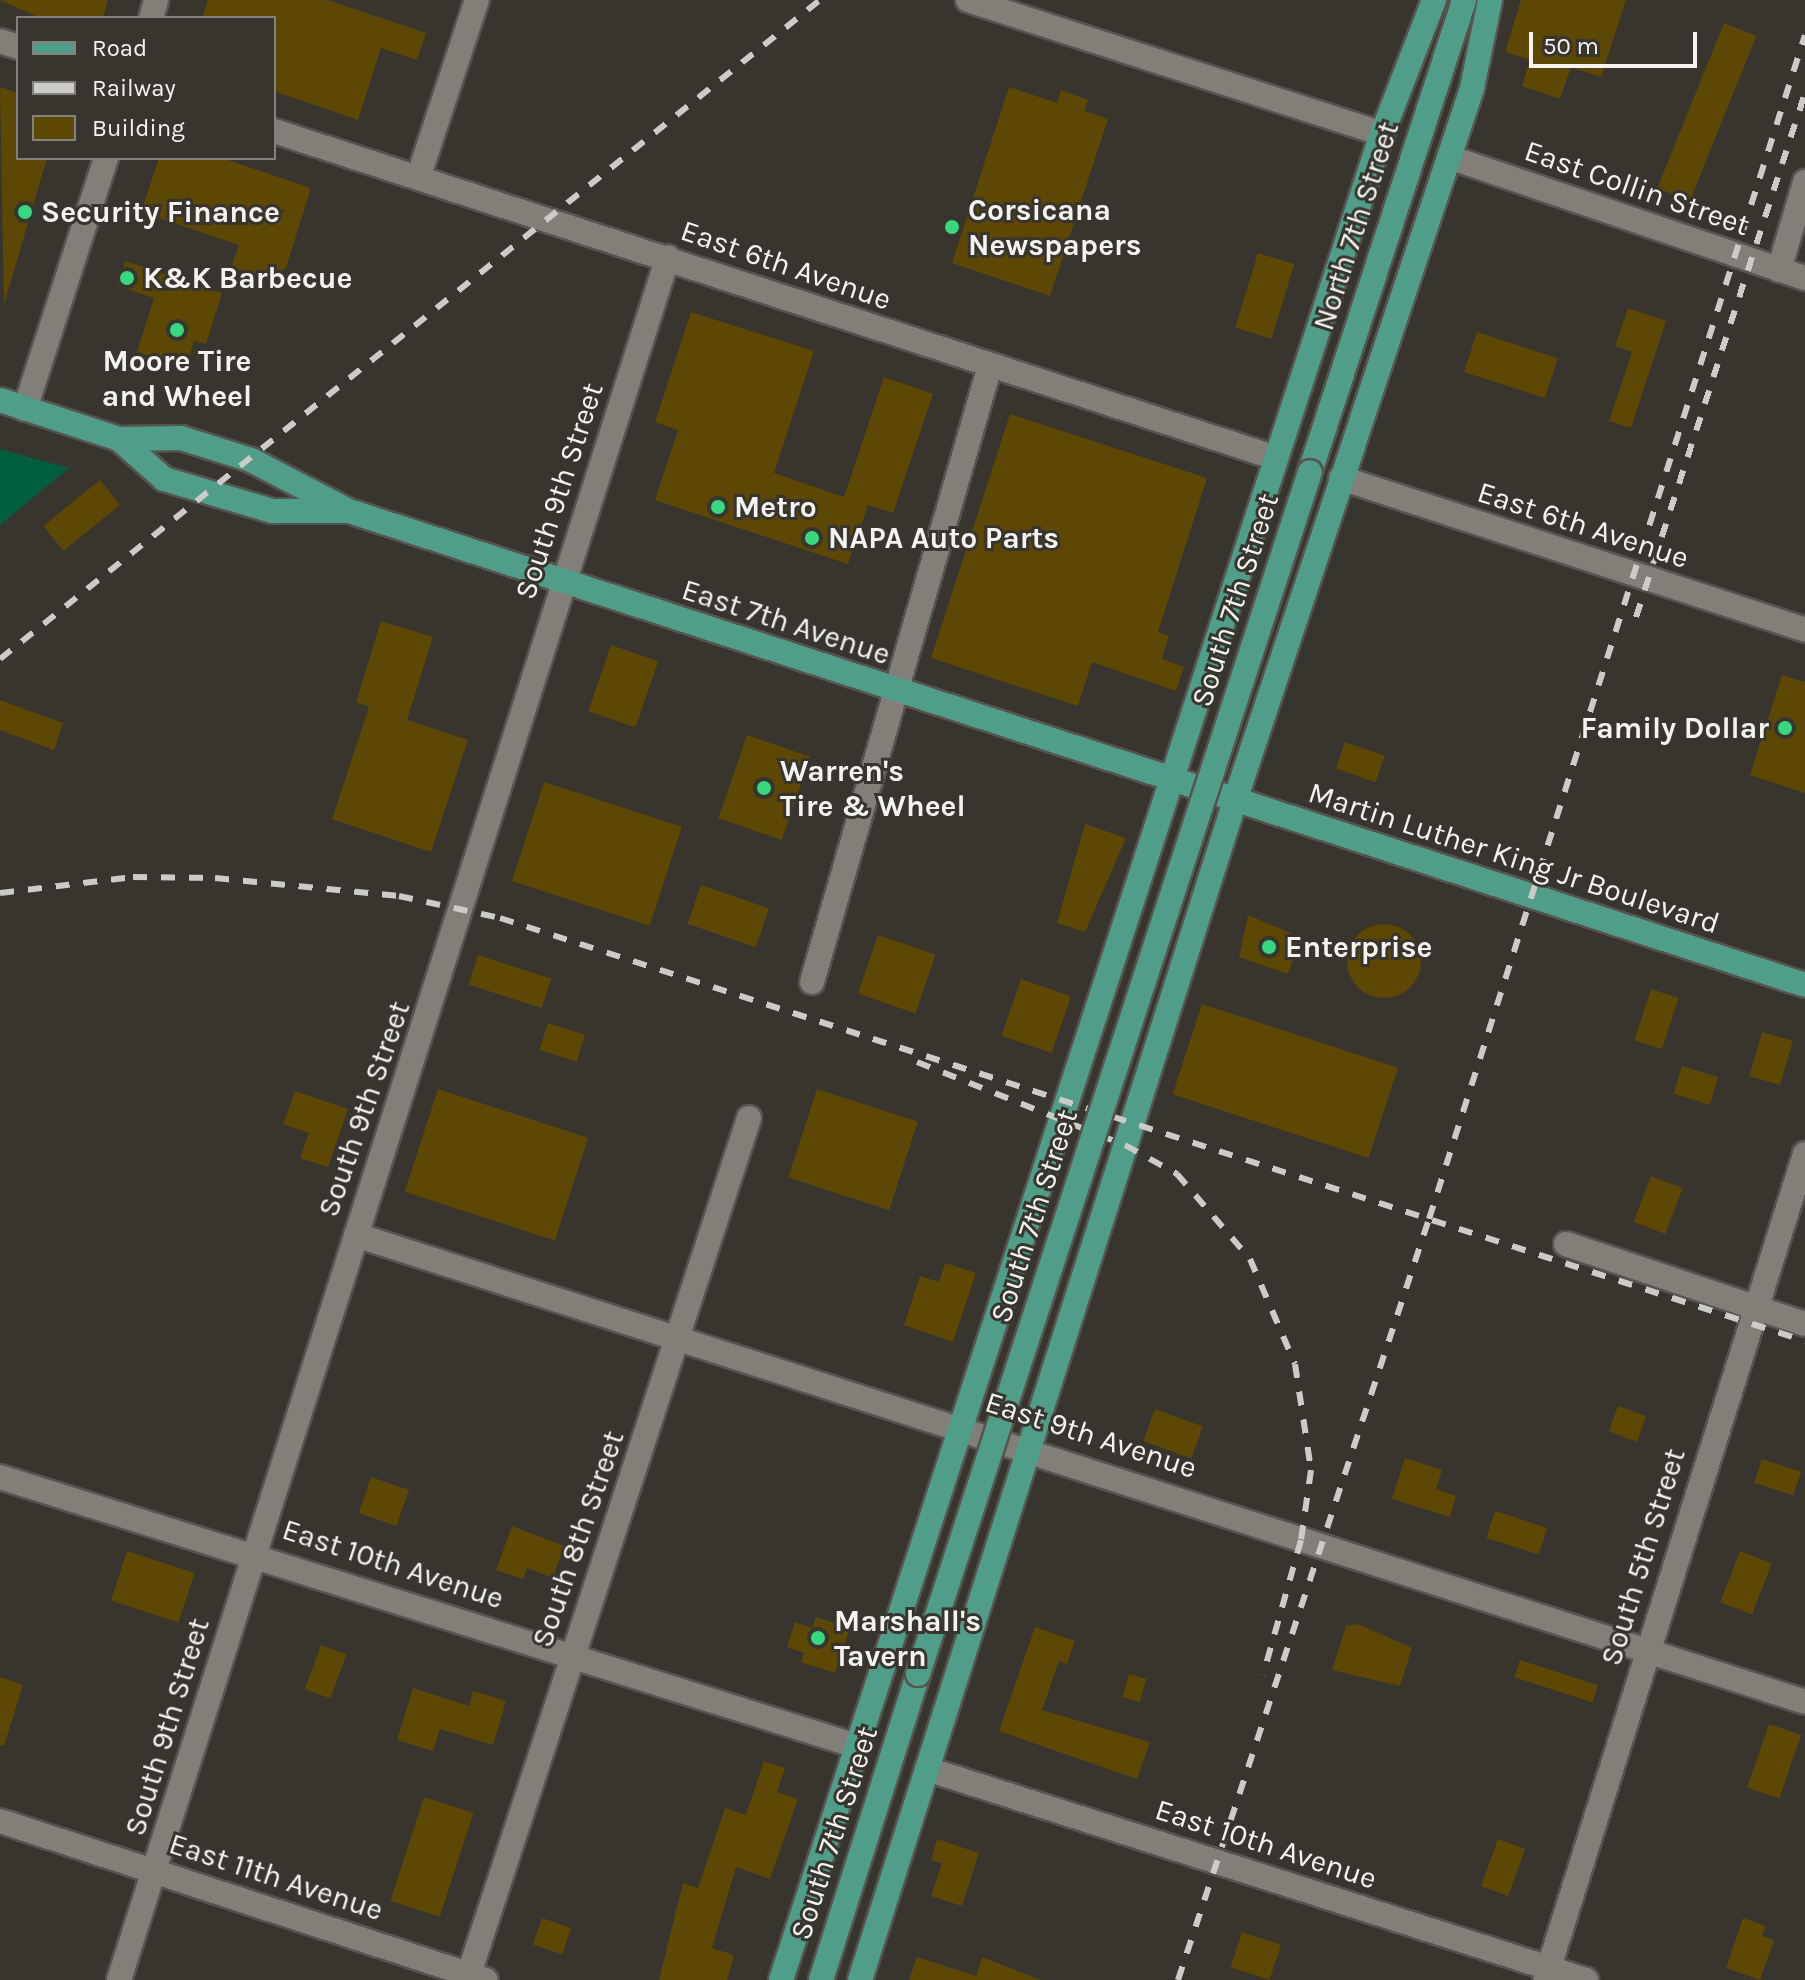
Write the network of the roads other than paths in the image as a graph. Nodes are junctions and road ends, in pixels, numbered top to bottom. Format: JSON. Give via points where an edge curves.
{"nodes":[{"id":1,"x":477,"y":0,"type":"edge"},
{"id":2,"x":968,"y":0,"type":"edge"},
{"id":3,"x":1434,"y":0,"type":"edge"},
{"id":4,"x":1464,"y":0,"type":"edge"},
{"id":5,"x":1490,"y":0,"type":"edge"},
{"id":6,"x":276,"y":132,"type":"edge"},
{"id":7,"x":1382,"y":134,"type":"junction"},
{"id":8,"x":1449,"y":157,"type":"junction"},
{"id":9,"x":105,"y":160,"type":"edge"},
{"id":10,"x":419,"y":175,"type":"junction"},
{"id":11,"x":1805,"y":182,"type":"edge"},
{"id":12,"x":668,"y":257,"type":"junction"},
{"id":13,"x":1779,"y":270,"type":"junction"},
{"id":14,"x":1805,"y":278,"type":"edge"},
{"id":15,"x":989,"y":369,"type":"junction"},
{"id":16,"x":0,"y":400,"type":"edge"},
{"id":17,"x":25,"y":409,"type":"junction"},
{"id":18,"x":119,"y":439,"type":"junction"},
{"id":19,"x":1276,"y":458,"type":"junction"},
{"id":20,"x":1310,"y":472,"type":"joint"},
{"id":21,"x":1341,"y":478,"type":"junction"},
{"id":22,"x":349,"y":511,"type":"junction"},
{"id":23,"x":563,"y":581,"type":"junction"},
{"id":24,"x":1805,"y":630,"type":"edge"},
{"id":25,"x":896,"y":692,"type":"junction"},
{"id":26,"x":1171,"y":781,"type":"junction"},
{"id":27,"x":1203,"y":791,"type":"joint"},
{"id":28,"x":1235,"y":801,"type":"junction"},
{"id":29,"x":812,"y":982,"type":"dead end"},
{"id":30,"x":1805,"y":985,"type":"edge"},
{"id":31,"x":749,"y":1118,"type":"dead end"},
{"id":32,"x":1805,"y":1154,"type":"edge"},
{"id":33,"x":356,"y":1235,"type":"junction"},
{"id":34,"x":1566,"y":1244,"type":"dead end"},
{"id":35,"x":1755,"y":1307,"type":"junction"},
{"id":36,"x":1805,"y":1324,"type":"edge"},
{"id":37,"x":681,"y":1336,"type":"junction"},
{"id":38,"x":961,"y":1426,"type":"junction"},
{"id":39,"x":1030,"y":1448,"type":"junction"},
{"id":40,"x":0,"y":1477,"type":"edge"},
{"id":41,"x":254,"y":1553,"type":"junction"},
{"id":42,"x":1647,"y":1651,"type":"junction"},
{"id":43,"x":573,"y":1655,"type":"junction"},
{"id":44,"x":1805,"y":1702,"type":"edge"},
{"id":45,"x":857,"y":1746,"type":"junction"},
{"id":46,"x":927,"y":1769,"type":"junction"},
{"id":47,"x":0,"y":1821,"type":"edge"},
{"id":48,"x":155,"y":1871,"type":"junction"},
{"id":49,"x":1548,"y":1974,"type":"edge"},
{"id":50,"x":474,"y":1978,"type":"edge"},
{"id":51,"x":119,"y":1980,"type":"edge"},
{"id":52,"x":781,"y":1980,"type":"edge"},
{"id":53,"x":821,"y":1980,"type":"edge"},
{"id":54,"x":860,"y":1980,"type":"edge"},
{"id":55,"x":1586,"y":1980,"type":"edge"}],
"edges":[{"from":1,"to":10,"type":"street"},
{"from":2,"to":7,"type":"street"},
{"from":3,"to":7,"type":"main road"},
{"from":4,"to":20,"type":"main road","name":"North 7th Street"},
{"from":5,"to":8,"type":"main road","via":[[1489,27]]},
{"from":6,"to":10,"type":"street","name":"East 6th Avenue"},
{"from":7,"to":19,"type":"main road"},
{"from":8,"to":13,"type":"street","name":"East Collin Street"},
{"from":8,"to":21,"type":"main road"},
{"from":9,"to":17,"type":"street"},
{"from":10,"to":12,"type":"street","name":"East 6th Avenue"},
{"from":11,"to":13,"type":"street"},
{"from":12,"to":15,"type":"street","name":"East 6th Avenue"},
{"from":12,"to":23,"type":"street","name":"South 9th Street"},
{"from":13,"to":14,"type":"street","name":"East Collin Street"},
{"from":15,"to":19,"type":"street","name":"East 6th Avenue"},
{"from":15,"to":25,"type":"street"},
{"from":16,"to":17,"type":"main road","name":"East 7th Avenue"},
{"from":17,"to":18,"type":"main road","name":"East 7th Avenue"},
{"from":18,"to":22,"type":"main road","name":"East 7th Avenue","via":[[181,438],[251,460]]},
{"from":18,"to":22,"type":"main road","name":"East 7th Avenue","via":[[164,479],[272,511]]},
{"from":19,"to":26,"type":"main road"},
{"from":20,"to":53,"type":"main road","name":"South 7th Street","bridge":true},
{"from":21,"to":24,"type":"street","name":"East 6th Avenue"},
{"from":21,"to":28,"type":"main road"},
{"from":22,"to":23,"type":"main road","name":"East 7th Avenue"},
{"from":23,"to":25,"type":"main road","name":"East 7th Avenue"},
{"from":23,"to":33,"type":"street","name":"South 9th Street","via":[[465,909]]},
{"from":25,"to":26,"type":"main road","name":"East 7th Avenue"},
{"from":25,"to":29,"type":"street"},
{"from":26,"to":27,"type":"main road","name":"East 7th Avenue"},
{"from":26,"to":38,"type":"main road"},
{"from":27,"to":28,"type":"main road","name":"Martin Luther King Jr Boulevard"},
{"from":28,"to":30,"type":"main road","name":"Martin Luther King Jr Boulevard"},
{"from":28,"to":39,"type":"main road"},
{"from":31,"to":37,"type":"street","name":"South 8th Street"},
{"from":32,"to":35,"type":"street","name":"South 5th Street"},
{"from":33,"to":37,"type":"street","name":"East 9th Avenue"},
{"from":33,"to":41,"type":"street","name":"South 9th Street"},
{"from":34,"to":35,"type":"street"},
{"from":35,"to":36,"type":"street"},
{"from":35,"to":42,"type":"street","name":"South 5th Street"},
{"from":37,"to":38,"type":"street","name":"East 9th Avenue"},
{"from":37,"to":43,"type":"street","name":"South 8th Street"},
{"from":38,"to":39,"type":"street","name":"East 9th Avenue"},
{"from":38,"to":45,"type":"main road"},
{"from":39,"to":42,"type":"street","name":"East 9th Avenue"},
{"from":39,"to":46,"type":"main road"},
{"from":40,"to":41,"type":"street","name":"East 10th Avenue"},
{"from":41,"to":43,"type":"street","name":"East 10th Avenue"},
{"from":41,"to":48,"type":"street","name":"South 9th Street"},
{"from":42,"to":44,"type":"street","name":"East 9th Avenue"},
{"from":42,"to":49,"type":"street","name":"South 5th Street"},
{"from":43,"to":45,"type":"street","name":"East 10th Avenue"},
{"from":43,"to":50,"type":"street","name":"South 8th Street"},
{"from":45,"to":52,"type":"main road"},
{"from":46,"to":49,"type":"street","name":"East 10th Avenue"},
{"from":46,"to":54,"type":"main road"},
{"from":47,"to":48,"type":"street","name":"East 11th Avenue"},
{"from":48,"to":50,"type":"street","name":"East 11th Avenue"},
{"from":48,"to":51,"type":"street","name":"South 9th Street"},
{"from":49,"to":55,"type":"street","name":"East 10th Avenue"}]}
